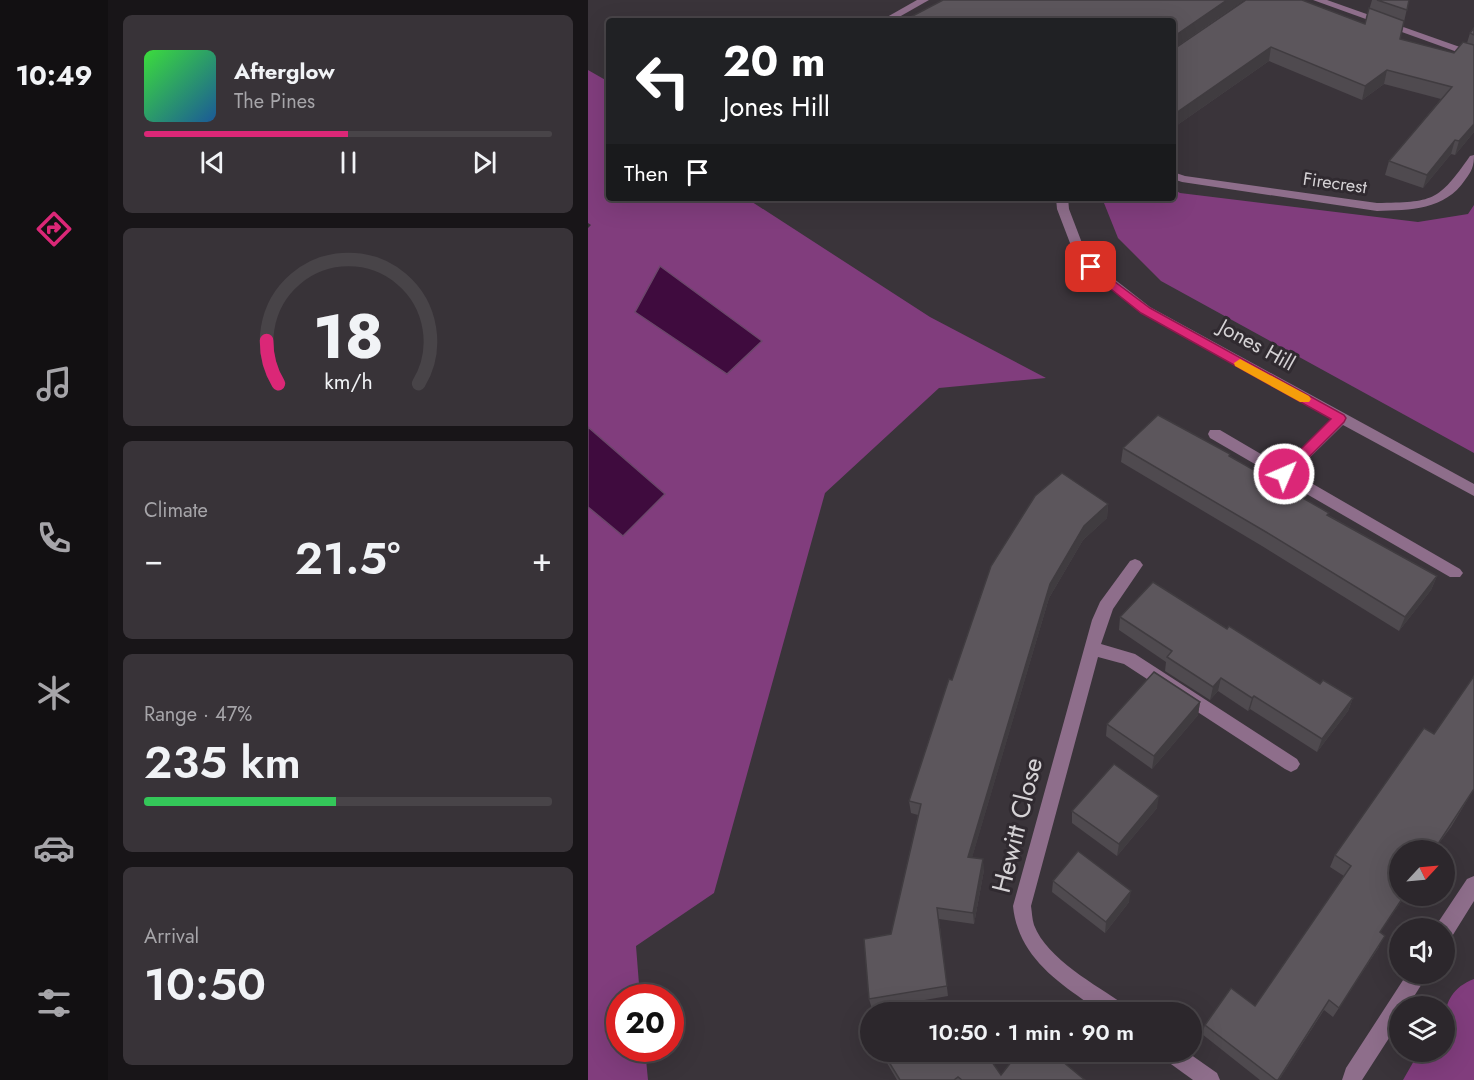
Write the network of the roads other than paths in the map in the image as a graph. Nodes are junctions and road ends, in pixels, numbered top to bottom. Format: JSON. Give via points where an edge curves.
{"nodes":[{"id":1,"x":924,"y":0,"type":"edge"},
{"id":2,"x":1318,"y":0,"type":"edge"},
{"id":3,"x":891,"y":18,"type":"edge"},
{"id":4,"x":1474,"y":55,"type":"edge"},
{"id":5,"x":1474,"y":158,"type":"edge"},
{"id":6,"x":1176,"y":176,"type":"edge"},
{"id":7,"x":1062,"y":201,"type":"edge"},
{"id":8,"x":1340,"y":418,"type":"junction"},
{"id":9,"x":1215,"y":434,"type":"dead end"},
{"id":10,"x":1284,"y":474,"type":"junction"},
{"id":11,"x":1474,"y":491,"type":"edge"},
{"id":12,"x":1136,"y":565,"type":"dead end"},
{"id":13,"x":1455,"y":573,"type":"dead end"},
{"id":14,"x":1091,"y":648,"type":"junction"},
{"id":15,"x":1291,"y":764,"type":"dead end"},
{"id":16,"x":1474,"y":885,"type":"edge"},
{"id":17,"x":1452,"y":918,"type":"edge"},
{"id":18,"x":1412,"y":984,"type":"edge"},
{"id":19,"x":1105,"y":1002,"type":"edge"},
{"id":20,"x":1185,"y":1062,"type":"edge"},
{"id":21,"x":1210,"y":1080,"type":"edge"},
{"id":22,"x":1352,"y":1080,"type":"edge"}],
"edges":[{"from":1,"to":3,"type":"street"},
{"from":2,"to":4,"type":"street"},
{"from":5,"to":6,"type":"street","name":"Firecrest","via":[[1450,191],[1433,201],[1409,206],[1377,207]]},
{"from":7,"to":8,"type":"street","name":"Jones Hill","via":[[1073,235],[1091,267],[1136,303]]},
{"from":8,"to":10,"type":"street"},
{"from":8,"to":11,"type":"street","name":"Jones Hill"},
{"from":9,"to":10,"type":"street"},
{"from":10,"to":13,"type":"street"},
{"from":12,"to":14,"type":"street","name":"Hewitt Close","via":[[1106,606]]},
{"from":14,"to":15,"type":"street","via":[[1129,659]]},
{"from":14,"to":19,"type":"street","name":"Hewitt Close","via":[[1022,906],[1026,929],[1040,950]]},
{"from":16,"to":17,"type":"street"},
{"from":18,"to":22,"type":"street"},
{"from":20,"to":21,"type":"street"}]}
